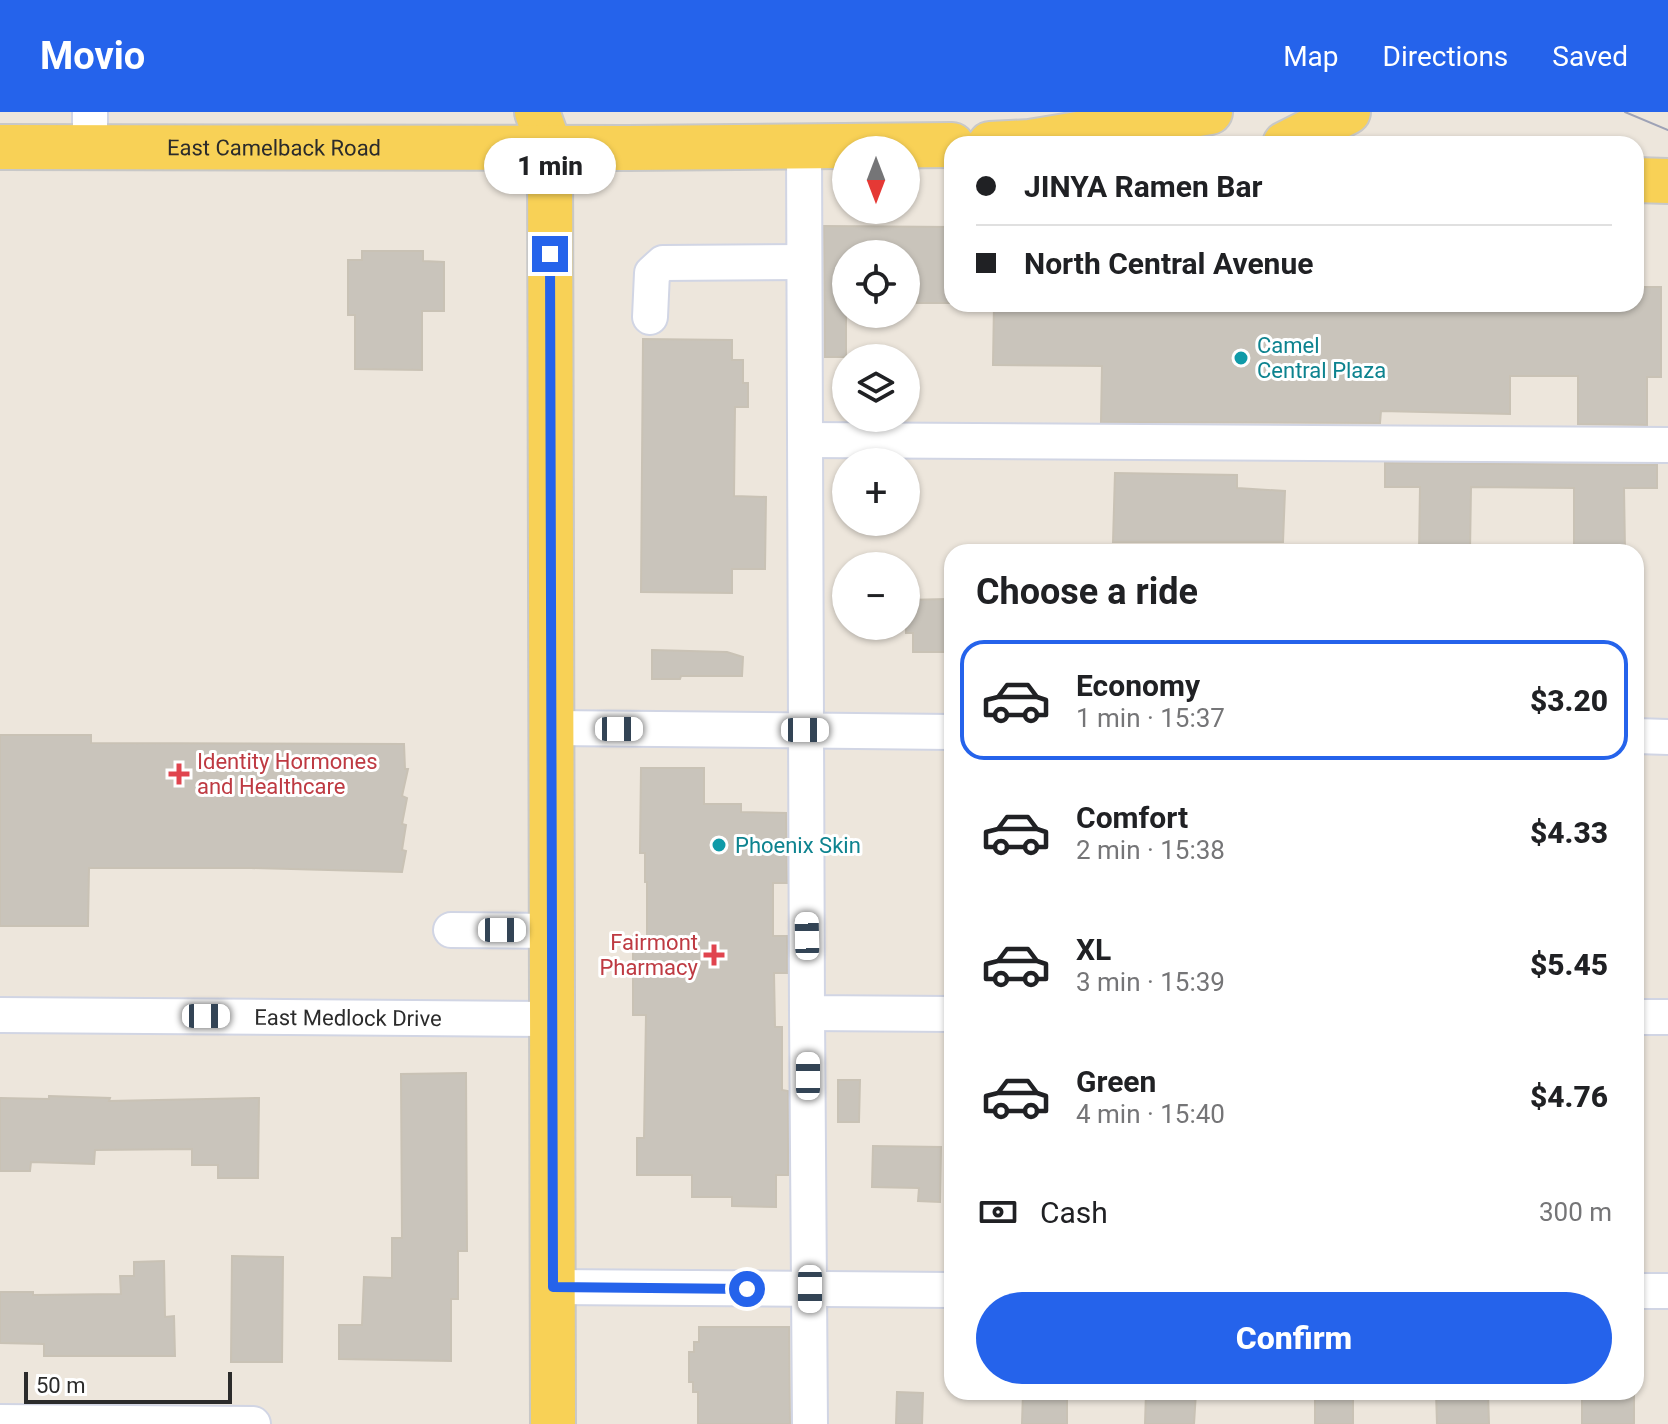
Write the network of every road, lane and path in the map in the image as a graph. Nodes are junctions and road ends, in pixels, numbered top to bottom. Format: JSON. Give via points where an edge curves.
{"nodes":[{"id":1,"x":1210,"y":112,"type":"edge"},
{"id":2,"x":1348,"y":112,"type":"edge"},
{"id":3,"x":551,"y":124,"type":"edge"},
{"id":4,"x":90,"y":129,"type":"edge"},
{"id":5,"x":1064,"y":136,"type":"edge"},
{"id":6,"x":1301,"y":136,"type":"edge"},
{"id":7,"x":944,"y":145,"type":"edge"},
{"id":8,"x":0,"y":147,"type":"edge"},
{"id":9,"x":804,"y":147,"type":"junction"},
{"id":10,"x":1644,"y":180,"type":"edge"},
{"id":11,"x":1668,"y":181,"type":"edge"},
{"id":12,"x":804,"y":262,"type":"junction"},
{"id":13,"x":650,"y":317,"type":"dead end"},
{"id":14,"x":806,"y":440,"type":"junction"},
{"id":15,"x":1668,"y":445,"type":"edge"},
{"id":16,"x":552,"y":728,"type":"junction"},
{"id":17,"x":805,"y":730,"type":"junction"},
{"id":18,"x":944,"y":732,"type":"edge"},
{"id":19,"x":1644,"y":736,"type":"edge"},
{"id":20,"x":1668,"y":737,"type":"edge"},
{"id":21,"x":451,"y":930,"type":"dead end"},
{"id":22,"x":552,"y":931,"type":"junction"},
{"id":23,"x":807,"y":1013,"type":"junction"},
{"id":24,"x":944,"y":1014,"type":"edge"},
{"id":25,"x":0,"y":1015,"type":"edge"},
{"id":26,"x":1644,"y":1017,"type":"edge"},
{"id":27,"x":1668,"y":1017,"type":"edge"},
{"id":28,"x":553,"y":1019,"type":"junction"},
{"id":29,"x":553,"y":1287,"type":"junction"},
{"id":30,"x":810,"y":1289,"type":"junction"},
{"id":31,"x":944,"y":1290,"type":"edge"},
{"id":32,"x":1644,"y":1291,"type":"edge"},
{"id":33,"x":1668,"y":1291,"type":"edge"},
{"id":34,"x":0,"y":1422,"type":"edge"},
{"id":35,"x":253,"y":1424,"type":"edge"},
{"id":36,"x":553,"y":1424,"type":"edge"},
{"id":37,"x":810,"y":1424,"type":"edge"}],
"edges":[{"from":1,"to":5,"type":"main road"},
{"from":2,"to":6,"type":"main road"},
{"from":3,"to":4,"type":"main road","name":"East Camelback Road"},
{"from":3,"to":9,"type":"main road","name":"East Camelback Road"},
{"from":3,"to":16,"type":"main road"},
{"from":4,"to":8,"type":"main road","name":"East Camelback Road"},
{"from":7,"to":9,"type":"main road","name":"East Camelback Road"},
{"from":9,"to":12,"type":"street"},
{"from":10,"to":11,"type":"main road"},
{"from":12,"to":13,"type":"street","via":[[663,263],[652,273]]},
{"from":12,"to":14,"type":"street"},
{"from":14,"to":15,"type":"street"},
{"from":14,"to":17,"type":"street"},
{"from":16,"to":17,"type":"street"},
{"from":16,"to":22,"type":"main road"},
{"from":17,"to":18,"type":"street"},
{"from":17,"to":23,"type":"street"},
{"from":19,"to":20,"type":"street"},
{"from":21,"to":22,"type":"street"},
{"from":22,"to":28,"type":"main road"},
{"from":23,"to":24,"type":"street"},
{"from":23,"to":30,"type":"street"},
{"from":25,"to":28,"type":"street","name":"East Medlock Drive"},
{"from":26,"to":27,"type":"street"},
{"from":28,"to":29,"type":"main road"},
{"from":29,"to":30,"type":"street"},
{"from":29,"to":36,"type":"main road"},
{"from":30,"to":31,"type":"street"},
{"from":30,"to":37,"type":"street"},
{"from":32,"to":33,"type":"street"},
{"from":34,"to":35,"type":"street"}]}
